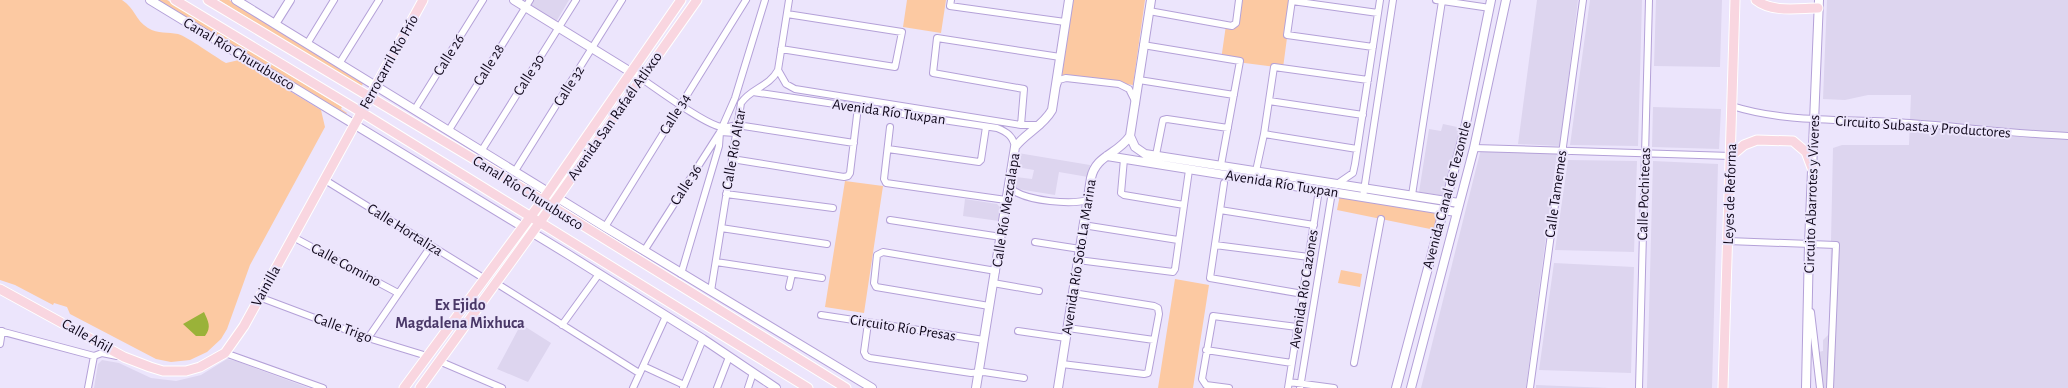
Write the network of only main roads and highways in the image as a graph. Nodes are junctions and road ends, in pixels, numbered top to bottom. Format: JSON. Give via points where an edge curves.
{"nodes":[{"id":1,"x":175,"y":0,"type":"edge"},
{"id":2,"x":208,"y":0,"type":"edge"},
{"id":3,"x":423,"y":0,"type":"edge"},
{"id":4,"x":681,"y":0,"type":"edge"},
{"id":5,"x":697,"y":0,"type":"edge"},
{"id":6,"x":1735,"y":0,"type":"edge"},
{"id":7,"x":1756,"y":0,"type":"edge"},
{"id":8,"x":1818,"y":4,"type":"edge"},
{"id":9,"x":375,"y":92,"type":"junction"},
{"id":10,"x":361,"y":112,"type":"junction"},
{"id":11,"x":354,"y":124,"type":"joint"},
{"id":12,"x":1731,"y":156,"type":"junction"},
{"id":13,"x":1812,"y":168,"type":"road end"},
{"id":14,"x":542,"y":201,"type":"junction"},
{"id":15,"x":551,"y":207,"type":"junction"},
{"id":16,"x":530,"y":217,"type":"junction"},
{"id":17,"x":540,"y":223,"type":"junction"},
{"id":18,"x":0,"y":289,"type":"edge"},
{"id":19,"x":124,"y":357,"type":"joint"},
{"id":20,"x":404,"y":388,"type":"edge"},
{"id":21,"x":420,"y":388,"type":"edge"},
{"id":22,"x":808,"y":388,"type":"edge"},
{"id":23,"x":846,"y":388,"type":"edge"},
{"id":24,"x":1723,"y":388,"type":"edge"}],
"edges":[{"from":1,"to":10,"type":"main road","name":"Canal Río Churubusco"},
{"from":2,"to":9,"type":"main road","name":"Canal Río Churubusco"},
{"from":3,"to":9,"type":"main road","name":"Ferrocarril Río Frío"},
{"from":4,"to":14,"type":"main road","name":"Avenida San Rafaél Atlixco"},
{"from":5,"to":15,"type":"main road","name":"Avenida San Rafaél Atlixco"},
{"from":6,"to":12,"type":"main road","name":"Leyes de Reforma"},
{"from":7,"to":8,"type":"main road","via":[[1772,7]]},
{"from":9,"to":10,"type":"main road","name":"Ferrocarril Río Frío"},
{"from":9,"to":14,"type":"main road","name":"Canal Río Churubusco","via":[[402,116]]},
{"from":10,"to":11,"type":"main road","name":"Ferrocarril Río Frío"},
{"from":10,"to":16,"type":"main road","name":"Canal Río Churubusco"},
{"from":11,"to":19,"type":"main road","name":"Vainilla","via":[[244,326],[225,353],[200,367],[176,372],[150,368]]},
{"from":12,"to":13,"type":"main road","via":[[1744,145],[1757,140],[1793,141],[1806,152]]},
{"from":12,"to":24,"type":"main road","name":"Leyes de Reforma"},
{"from":14,"to":15,"type":"main road","name":"Canal Río Churubusco"},
{"from":14,"to":16,"type":"main road","name":"Avenida San Rafaél Atlixco"},
{"from":15,"to":17,"type":"main road","name":"Avenida San Rafaél Atlixco"},
{"from":15,"to":23,"type":"main road","name":"Canal Río Churubusco"},
{"from":16,"to":17,"type":"main road","name":"Canal Río Churubusco"},
{"from":16,"to":20,"type":"main road","name":"Avenida San Rafaél Atlixco"},
{"from":17,"to":21,"type":"main road","name":"Avenida San Rafaél Atlixco"},
{"from":17,"to":22,"type":"main road","name":"Canal Río Churubusco"},
{"from":18,"to":19,"type":"main road","name":"Calle Añil"}]}
